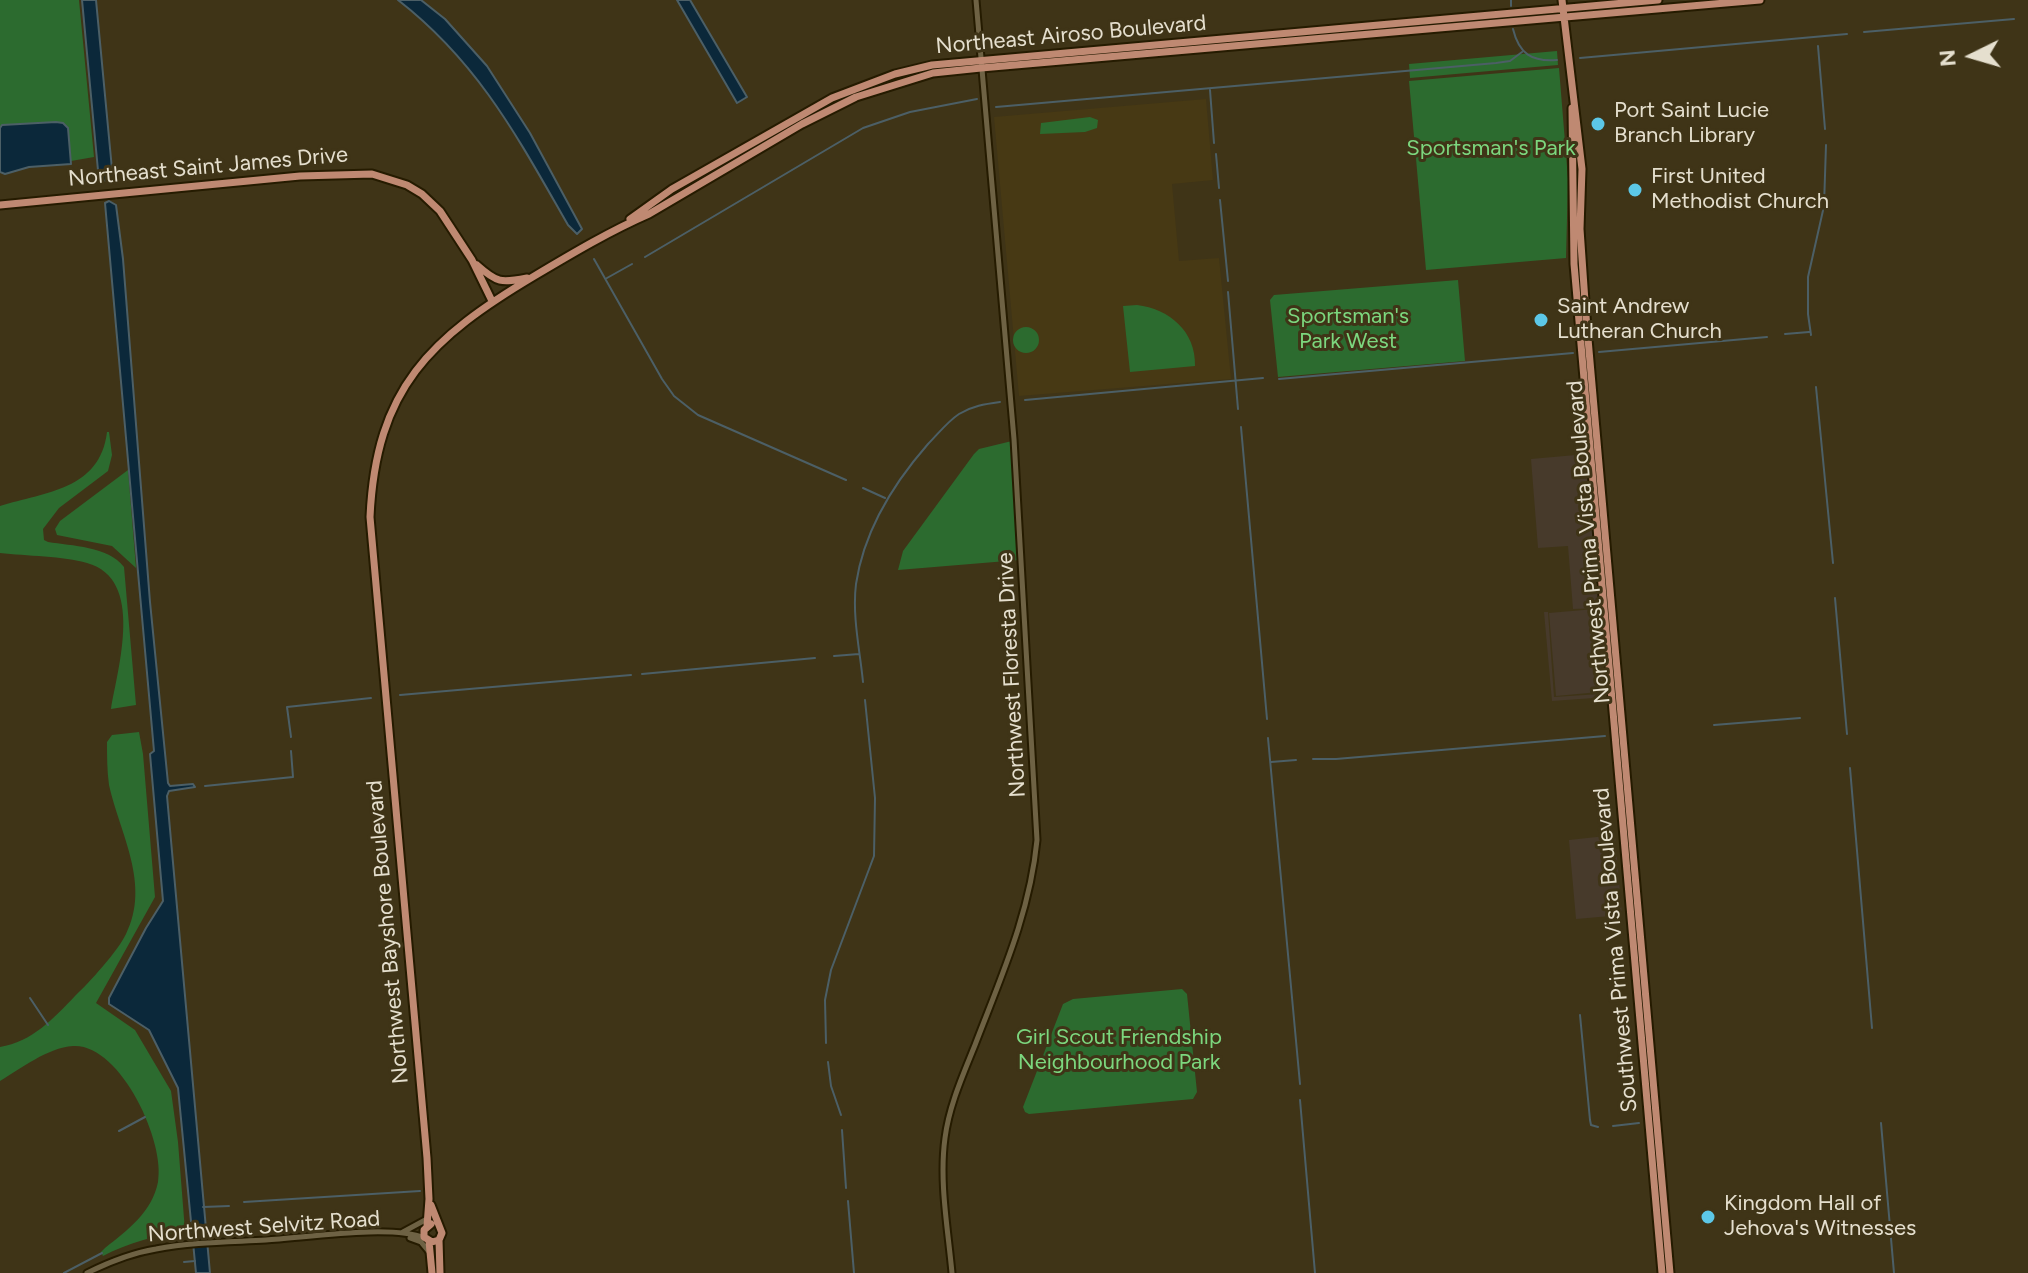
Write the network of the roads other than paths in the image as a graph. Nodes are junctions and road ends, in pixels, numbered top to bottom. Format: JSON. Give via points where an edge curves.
{"nodes":[{"id":1,"x":976,"y":0,"type":"edge"},
{"id":2,"x":1658,"y":0,"type":"edge"},
{"id":3,"x":1760,"y":0,"type":"edge"},
{"id":4,"x":1563,"y":9,"type":"edge"},
{"id":5,"x":981,"y":64,"type":"junction"},
{"id":6,"x":2,"y":204,"type":"edge"},
{"id":7,"x":472,"y":260,"type":"junction"},
{"id":8,"x":1578,"y":263,"type":"junction"},
{"id":9,"x":533,"y":277,"type":"junction"},
{"id":10,"x":492,"y":301,"type":"junction"},
{"id":11,"x":1607,"y":645,"type":"junction"},
{"id":12,"x":1620,"y":693,"type":"junction"},
{"id":13,"x":1622,"y":770,"type":"junction"},
{"id":14,"x":1653,"y":1125,"type":"junction"},
{"id":15,"x":429,"y":1199,"type":"junction"},
{"id":16,"x":427,"y":1224,"type":"junction"},
{"id":17,"x":437,"y":1225,"type":"junction"},
{"id":18,"x":401,"y":1233,"type":"junction"},
{"id":19,"x":427,"y":1240,"type":"junction"},
{"id":20,"x":439,"y":1240,"type":"junction"},
{"id":21,"x":430,"y":1253,"type":"junction"},
{"id":22,"x":87,"y":1273,"type":"edge"},
{"id":23,"x":432,"y":1273,"type":"edge"},
{"id":24,"x":440,"y":1273,"type":"edge"},
{"id":25,"x":952,"y":1273,"type":"edge"},
{"id":26,"x":1662,"y":1273,"type":"edge"},
{"id":27,"x":1670,"y":1273,"type":"edge"}],
"edges":[{"from":1,"to":5,"type":"street","name":"Northwest Floresta Drive"},
{"from":2,"to":4,"type":"main road"},
{"from":3,"to":4,"type":"main road"},
{"from":4,"to":5,"type":"main road","name":"Northeast Airoso Boulevard"},
{"from":4,"to":8,"type":"main road","via":[[1581,162]]},
{"from":5,"to":9,"type":"main road","name":"Northeast Airoso Boulevard","via":[[932,65],[832,98],[672,189]]},
{"from":5,"to":25,"type":"street","name":"Northwest Floresta Drive","via":[[1017,485],[1037,840],[1025,910],[958,1088],[945,1137]]},
{"from":6,"to":7,"type":"main road","name":"Northeast Saint James Drive","via":[[372,174],[407,185],[432,203]]},
{"from":7,"to":9,"type":"main road","via":[[500,282]]},
{"from":7,"to":10,"type":"main road","name":"Northeast Saint James Drive"},
{"from":8,"to":11,"type":"main road","name":"Northwest Prima Vista Boulevard"},
{"from":8,"to":12,"type":"main road","name":"Northwest Prima Vista Boulevard"},
{"from":9,"to":10,"type":"main road","name":"Northeast Airoso Boulevard"},
{"from":10,"to":15,"type":"main road","name":"Northwest Bayshore Boulevard","via":[[436,345],[407,384],[386,424],[372,486],[370,517]]},
{"from":11,"to":12,"type":"main road"},
{"from":11,"to":13,"type":"main road","name":"Northwest Prima Vista Boulevard"},
{"from":12,"to":13,"type":"main road","name":"Northwest Prima Vista Boulevard"},
{"from":13,"to":14,"type":"main road","name":"Southwest Prima Vista Boulevard"},
{"from":14,"to":26,"type":"main road"},
{"from":14,"to":27,"type":"main road"},
{"from":15,"to":16,"type":"main road","name":"Northwest Bayshore Boulevard"},
{"from":15,"to":17,"type":"main road","name":"Northwest Bayshore Boulevard"},
{"from":16,"to":17,"type":"main road"},
{"from":16,"to":18,"type":"street","name":"Northwest Selvitz Road"},
{"from":16,"to":19,"type":"main road","name":"Northwest Bayshore Boulevard"},
{"from":17,"to":20,"type":"main road","name":"Northwest Bayshore Boulevard"},
{"from":18,"to":19,"type":"street","name":"Northwest Selvitz Road"},
{"from":18,"to":21,"type":"street"},
{"from":18,"to":22,"type":"street","name":"Northwest Selvitz Road","via":[[190,1244],[154,1249]]},
{"from":19,"to":20,"type":"main road"},
{"from":19,"to":21,"type":"main road"},
{"from":20,"to":24,"type":"main road"},
{"from":21,"to":23,"type":"main road"}]}
